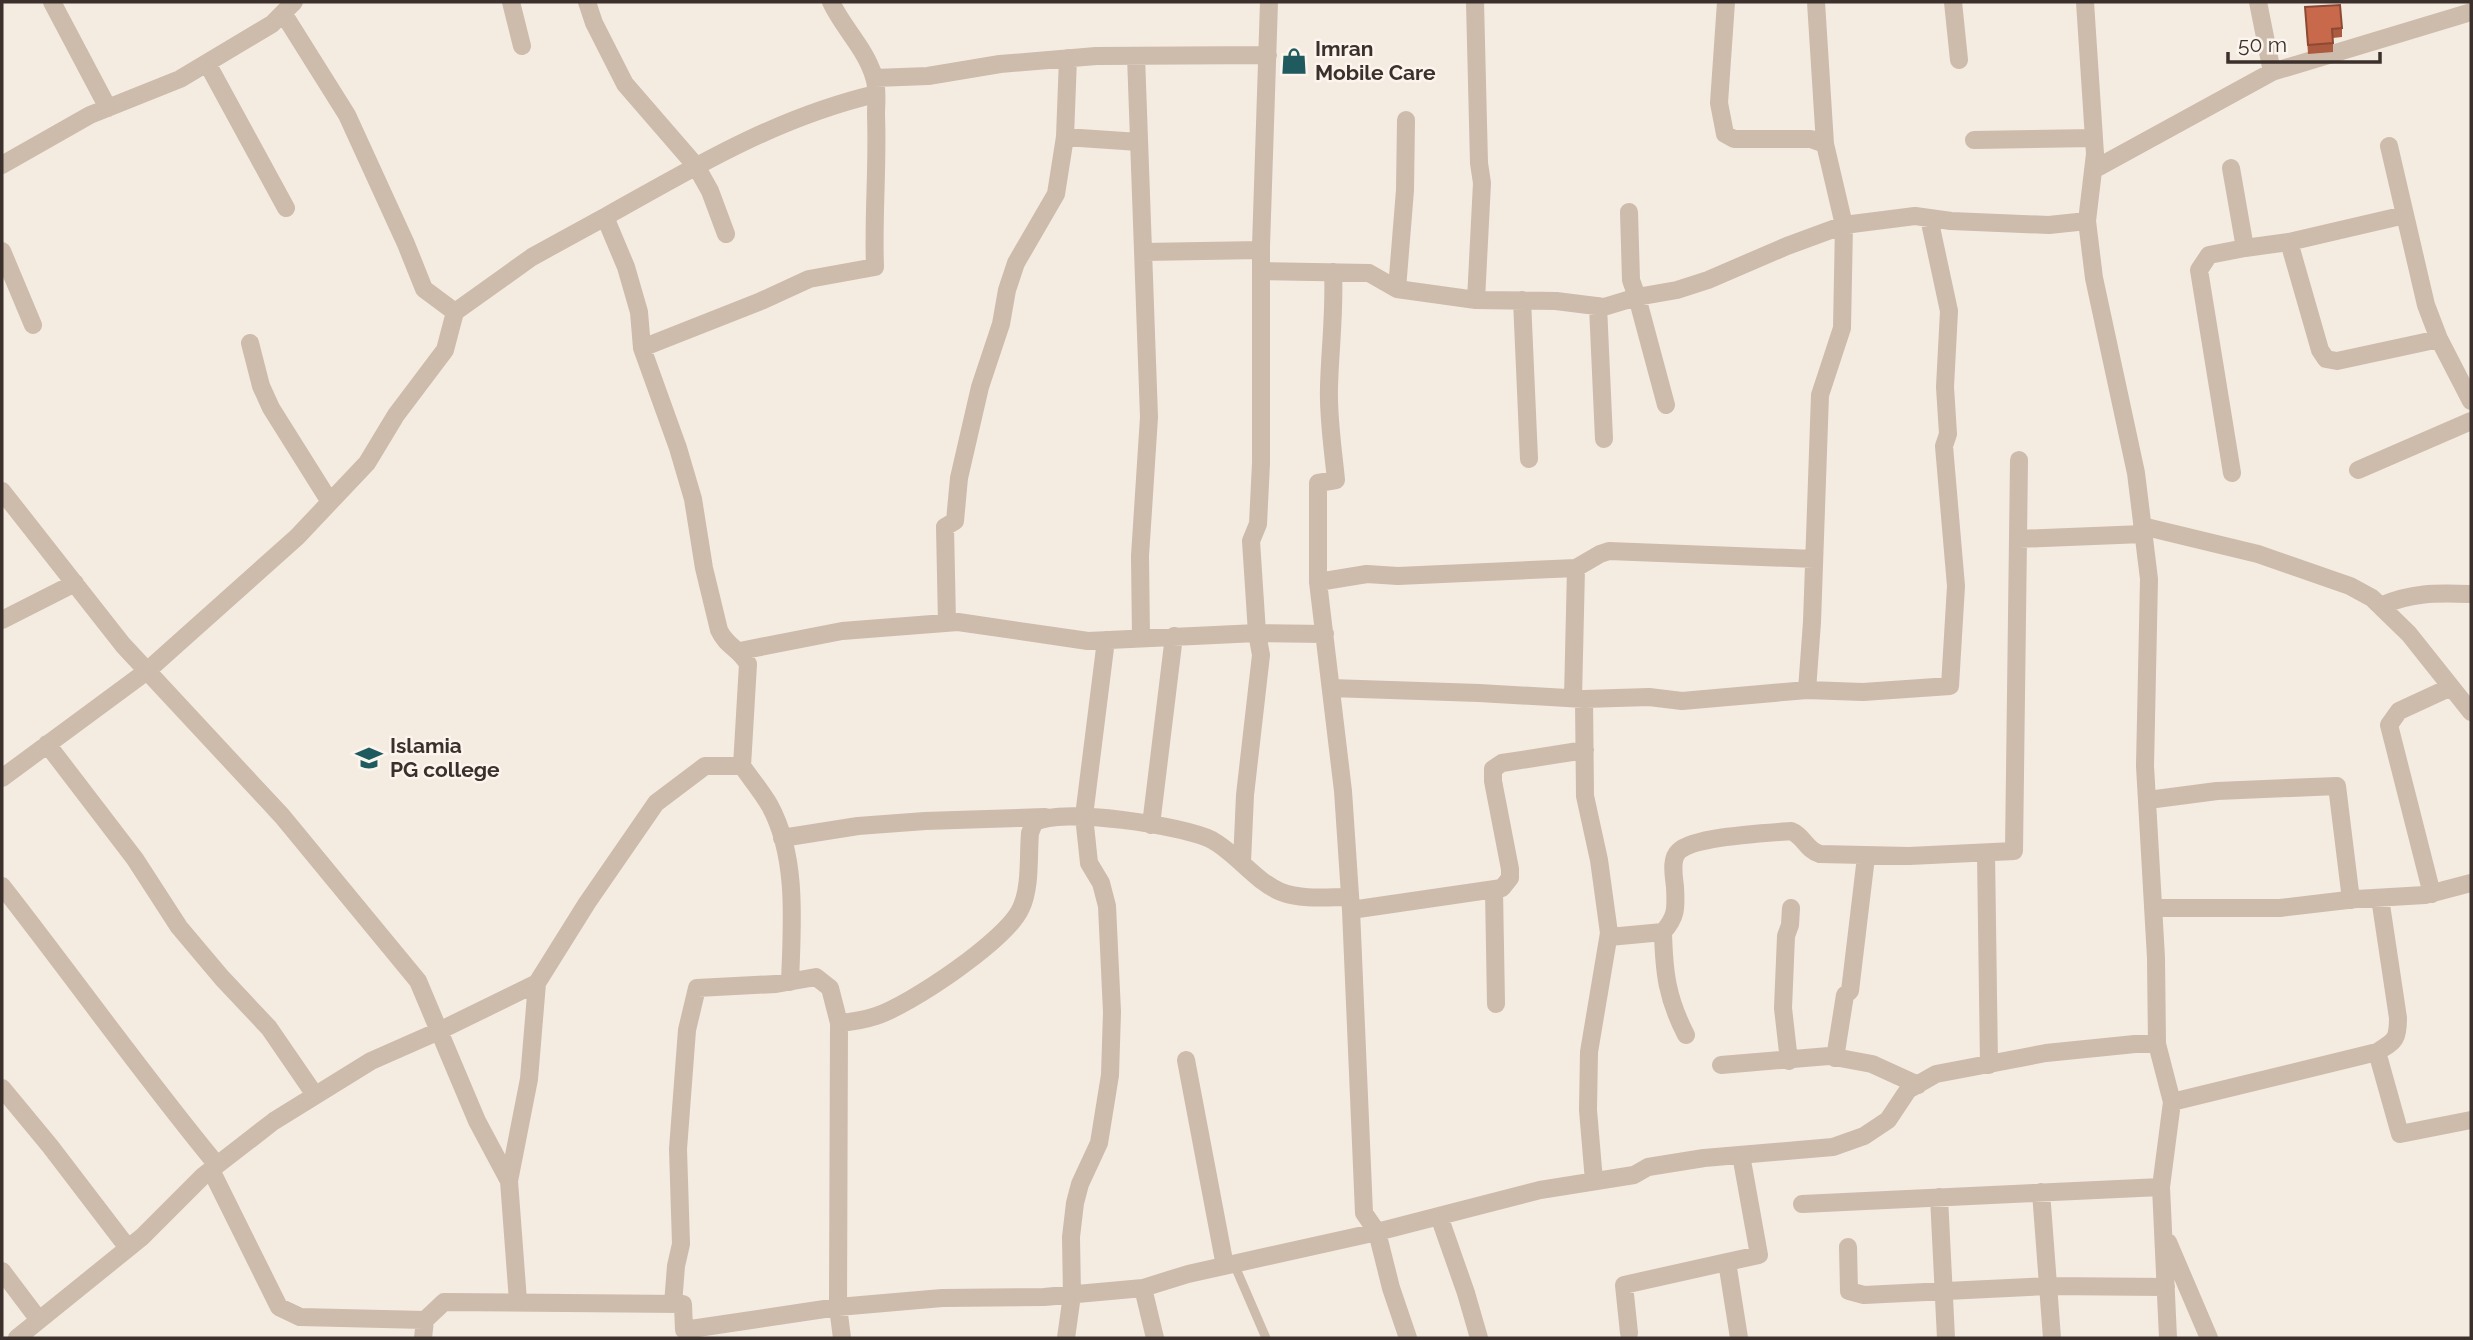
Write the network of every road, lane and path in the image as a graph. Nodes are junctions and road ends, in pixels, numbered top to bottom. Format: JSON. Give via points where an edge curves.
{"nodes":[{"id":1,"x":52,"y":2,"type":"edge"},
{"id":2,"x":511,"y":2,"type":"edge"},
{"id":3,"x":587,"y":2,"type":"edge"},
{"id":4,"x":831,"y":2,"type":"edge"},
{"id":5,"x":1269,"y":2,"type":"edge"},
{"id":6,"x":1475,"y":2,"type":"edge"},
{"id":7,"x":1726,"y":2,"type":"edge"},
{"id":8,"x":1816,"y":2,"type":"edge"},
{"id":9,"x":1953,"y":2,"type":"edge"},
{"id":10,"x":2085,"y":2,"type":"edge"},
{"id":11,"x":2258,"y":2,"type":"edge"},
{"id":12,"x":289,"y":7,"type":"edge"},
{"id":13,"x":2471,"y":12,"type":"edge"},
{"id":14,"x":522,"y":46,"type":"dead end"},
{"id":15,"x":1268,"y":55,"type":"junction"},
{"id":16,"x":1136,"y":56,"type":"junction"},
{"id":17,"x":1068,"y":58,"type":"junction"},
{"id":18,"x":1959,"y":60,"type":"dead end"},
{"id":19,"x":207,"y":63,"type":"junction"},
{"id":20,"x":2272,"y":72,"type":"junction"},
{"id":21,"x":875,"y":86,"type":"junction"},
{"id":22,"x":108,"y":108,"type":"junction"},
{"id":23,"x":1406,"y":120,"type":"dead end"},
{"id":24,"x":1065,"y":137,"type":"junction"},
{"id":25,"x":2094,"y":138,"type":"junction"},
{"id":26,"x":1974,"y":140,"type":"dead end"},
{"id":27,"x":1139,"y":142,"type":"junction"},
{"id":28,"x":1825,"y":144,"type":"junction"},
{"id":29,"x":2389,"y":146,"type":"dead end"},
{"id":30,"x":2,"y":164,"type":"edge"},
{"id":31,"x":696,"y":166,"type":"junction"},
{"id":32,"x":2231,"y":168,"type":"dead end"},
{"id":33,"x":2094,"y":170,"type":"junction"},
{"id":34,"x":286,"y":208,"type":"dead end"},
{"id":35,"x":1629,"y":212,"type":"dead end"},
{"id":36,"x":2405,"y":215,"type":"junction"},
{"id":37,"x":604,"y":217,"type":"junction"},
{"id":38,"x":1929,"y":218,"type":"junction"},
{"id":39,"x":2087,"y":221,"type":"junction"},
{"id":40,"x":1844,"y":225,"type":"junction"},
{"id":41,"x":726,"y":234,"type":"dead end"},
{"id":42,"x":2289,"y":242,"type":"junction"},
{"id":43,"x":2245,"y":248,"type":"junction"},
{"id":44,"x":1261,"y":250,"type":"junction"},
{"id":45,"x":2,"y":251,"type":"edge"},
{"id":46,"x":1143,"y":252,"type":"junction"},
{"id":47,"x":1261,"y":271,"type":"junction"},
{"id":48,"x":1333,"y":272,"type":"junction"},
{"id":49,"x":1397,"y":289,"type":"junction"},
{"id":50,"x":1637,"y":297,"type":"junction"},
{"id":51,"x":1476,"y":300,"type":"junction"},
{"id":52,"x":1522,"y":300,"type":"junction"},
{"id":53,"x":1598,"y":306,"type":"junction"},
{"id":54,"x":455,"y":312,"type":"junction"},
{"id":55,"x":33,"y":325,"type":"dead end"},
{"id":56,"x":2439,"y":339,"type":"junction"},
{"id":57,"x":250,"y":343,"type":"dead end"},
{"id":58,"x":642,"y":348,"type":"junction"},
{"id":59,"x":2471,"y":401,"type":"edge"},
{"id":60,"x":1666,"y":405,"type":"dead end"},
{"id":61,"x":2471,"y":421,"type":"edge"},
{"id":62,"x":1604,"y":439,"type":"dead end"},
{"id":63,"x":1529,"y":459,"type":"dead end"},
{"id":64,"x":2019,"y":460,"type":"dead end"},
{"id":65,"x":2358,"y":470,"type":"dead end"},
{"id":66,"x":2232,"y":473,"type":"dead end"},
{"id":67,"x":2,"y":491,"type":"edge"},
{"id":68,"x":330,"y":502,"type":"junction"},
{"id":69,"x":2143,"y":530,"type":"junction"},
{"id":70,"x":2018,"y":539,"type":"junction"},
{"id":71,"x":1814,"y":559,"type":"junction"},
{"id":72,"x":1576,"y":568,"type":"junction"},
{"id":73,"x":1318,"y":582,"type":"junction"},
{"id":74,"x":75,"y":583,"type":"junction"},
{"id":75,"x":2471,"y":594,"type":"edge"},
{"id":76,"x":2380,"y":606,"type":"junction"},
{"id":77,"x":2,"y":620,"type":"edge"},
{"id":78,"x":947,"y":623,"type":"junction"},
{"id":79,"x":1256,"y":633,"type":"junction"},
{"id":80,"x":1325,"y":634,"type":"junction"},
{"id":81,"x":1174,"y":636,"type":"junction"},
{"id":82,"x":1141,"y":638,"type":"junction"},
{"id":83,"x":1106,"y":640,"type":"junction"},
{"id":84,"x":740,"y":651,"type":"junction"},
{"id":85,"x":147,"y":671,"type":"junction"},
{"id":86,"x":2451,"y":687,"type":"junction"},
{"id":87,"x":1331,"y":688,"type":"junction"},
{"id":88,"x":1807,"y":690,"type":"junction"},
{"id":89,"x":1578,"y":698,"type":"junction"},
{"id":90,"x":2471,"y":712,"type":"edge"},
{"id":91,"x":47,"y":744,"type":"junction"},
{"id":92,"x":1585,"y":750,"type":"junction"},
{"id":93,"x":742,"y":766,"type":"junction"},
{"id":94,"x":2,"y":778,"type":"edge"},
{"id":95,"x":2148,"y":800,"type":"junction"},
{"id":96,"x":1084,"y":816,"type":"junction"},
{"id":97,"x":1045,"y":817,"type":"junction"},
{"id":98,"x":1151,"y":825,"type":"junction"},
{"id":99,"x":782,"y":838,"type":"junction"},
{"id":100,"x":1986,"y":853,"type":"junction"},
{"id":101,"x":1866,"y":856,"type":"junction"},
{"id":102,"x":1242,"y":862,"type":"junction"},
{"id":103,"x":2471,"y":884,"type":"edge"},
{"id":104,"x":2,"y":886,"type":"edge"},
{"id":105,"x":1494,"y":890,"type":"junction"},
{"id":106,"x":2432,"y":894,"type":"junction"},
{"id":107,"x":2380,"y":898,"type":"junction"},
{"id":108,"x":2351,"y":900,"type":"junction"},
{"id":109,"x":1351,"y":904,"type":"junction"},
{"id":110,"x":1791,"y":908,"type":"dead end"},
{"id":111,"x":2153,"y":908,"type":"junction"},
{"id":112,"x":1663,"y":932,"type":"junction"},
{"id":113,"x":1609,"y":937,"type":"junction"},
{"id":114,"x":790,"y":982,"type":"junction"},
{"id":115,"x":537,"y":983,"type":"junction"},
{"id":116,"x":1496,"y":1004,"type":"dead end"},
{"id":117,"x":839,"y":1023,"type":"junction"},
{"id":118,"x":439,"y":1031,"type":"junction"},
{"id":119,"x":1686,"y":1035,"type":"dead end"},
{"id":120,"x":2157,"y":1044,"type":"junction"},
{"id":121,"x":2377,"y":1052,"type":"junction"},
{"id":122,"x":1835,"y":1058,"type":"junction"},
{"id":123,"x":1186,"y":1060,"type":"dead end"},
{"id":124,"x":1789,"y":1060,"type":"junction"},
{"id":125,"x":1721,"y":1065,"type":"dead end"},
{"id":126,"x":1989,"y":1065,"type":"junction"},
{"id":127,"x":1918,"y":1085,"type":"junction"},
{"id":128,"x":2,"y":1088,"type":"edge"},
{"id":129,"x":315,"y":1096,"type":"junction"},
{"id":130,"x":2172,"y":1102,"type":"junction"},
{"id":131,"x":2471,"y":1120,"type":"edge"},
{"id":132,"x":1741,"y":1155,"type":"junction"},
{"id":133,"x":214,"y":1167,"type":"junction"},
{"id":134,"x":509,"y":1181,"type":"junction"},
{"id":135,"x":1594,"y":1181,"type":"junction"},
{"id":136,"x":2161,"y":1186,"type":"junction"},
{"id":137,"x":2041,"y":1192,"type":"junction"},
{"id":138,"x":1939,"y":1197,"type":"junction"},
{"id":139,"x":1802,"y":1204,"type":"dead end"},
{"id":140,"x":1439,"y":1216,"type":"junction"},
{"id":141,"x":2163,"y":1230,"type":"junction"},
{"id":142,"x":1377,"y":1232,"type":"junction"},
{"id":143,"x":1848,"y":1247,"type":"dead end"},
{"id":144,"x":128,"y":1248,"type":"junction"},
{"id":145,"x":1727,"y":1262,"type":"junction"},
{"id":146,"x":1230,"y":1265,"type":"junction"},
{"id":147,"x":2,"y":1271,"type":"edge"},
{"id":148,"x":2048,"y":1286,"type":"junction"},
{"id":149,"x":2166,"y":1287,"type":"junction"},
{"id":150,"x":1143,"y":1288,"type":"junction"},
{"id":151,"x":1944,"y":1292,"type":"junction"},
{"id":152,"x":1072,"y":1295,"type":"junction"},
{"id":153,"x":518,"y":1301,"type":"junction"},
{"id":154,"x":673,"y":1304,"type":"junction"},
{"id":155,"x":838,"y":1307,"type":"junction"},
{"id":156,"x":425,"y":1320,"type":"junction"},
{"id":157,"x":31,"y":1331,"type":"edge"},
{"id":158,"x":1629,"y":1333,"type":"dead end"},
{"id":159,"x":684,"y":1334,"type":"edge"},
{"id":160,"x":423,"y":1338,"type":"edge"},
{"id":161,"x":842,"y":1338,"type":"edge"},
{"id":162,"x":1066,"y":1338,"type":"edge"},
{"id":163,"x":1156,"y":1338,"type":"edge"},
{"id":164,"x":1266,"y":1338,"type":"edge"},
{"id":165,"x":1408,"y":1338,"type":"edge"},
{"id":166,"x":1479,"y":1338,"type":"edge"},
{"id":167,"x":1739,"y":1338,"type":"edge"},
{"id":168,"x":1946,"y":1338,"type":"edge"},
{"id":169,"x":2052,"y":1338,"type":"edge"},
{"id":170,"x":2168,"y":1338,"type":"edge"},
{"id":171,"x":2209,"y":1338,"type":"edge"}],
"edges":[{"from":1,"to":22,"type":"street"},
{"from":2,"to":14,"type":"street"},
{"from":3,"to":31,"type":"street","via":[[625,83]]},
{"from":4,"to":21,"type":"street","via":[[861,48]]},
{"from":5,"to":15,"type":"street"},
{"from":6,"to":51,"type":"street","via":[[1482,183]]},
{"from":7,"to":28,"type":"street","via":[[1719,103],[1726,134],[1734,139],[1811,139]]},
{"from":8,"to":28,"type":"street"},
{"from":9,"to":18,"type":"street"},
{"from":10,"to":25,"type":"street"},
{"from":11,"to":20,"type":"street"},
{"from":12,"to":19,"type":"street","via":[[272,24]]},
{"from":12,"to":54,"type":"street","via":[[347,115],[424,289]]},
{"from":13,"to":20,"type":"street"},
{"from":15,"to":16,"type":"street"},
{"from":15,"to":44,"type":"street"},
{"from":16,"to":17,"type":"street"},
{"from":16,"to":27,"type":"street"},
{"from":17,"to":21,"type":"street","via":[[1000,64]]},
{"from":17,"to":24,"type":"street"},
{"from":19,"to":22,"type":"street"},
{"from":19,"to":34,"type":"street"},
{"from":20,"to":33,"type":"street"},
{"from":21,"to":31,"type":"street","via":[[773,127]]},
{"from":21,"to":58,"type":"street","via":[[875,267],[809,279]]},
{"from":22,"to":30,"type":"street"},
{"from":23,"to":49,"type":"street"},
{"from":24,"to":27,"type":"street"},
{"from":24,"to":78,"type":"street","via":[[1056,194],[1016,263],[1007,290],[959,478],[955,521],[945,527]]},
{"from":25,"to":26,"type":"street"},
{"from":25,"to":33,"type":"street"},
{"from":27,"to":46,"type":"street"},
{"from":28,"to":40,"type":"street"},
{"from":29,"to":36,"type":"street"},
{"from":31,"to":37,"type":"street"},
{"from":31,"to":41,"type":"street"},
{"from":32,"to":43,"type":"street"},
{"from":33,"to":39,"type":"street"},
{"from":35,"to":50,"type":"street","via":[[1631,280]]},
{"from":36,"to":42,"type":"street"},
{"from":36,"to":56,"type":"street","via":[[2426,305]]},
{"from":37,"to":54,"type":"street","via":[[532,257]]},
{"from":37,"to":58,"type":"street","via":[[626,267],[639,312]]},
{"from":38,"to":39,"type":"street","via":[[2049,225]]},
{"from":38,"to":40,"type":"street"},
{"from":38,"to":88,"type":"street","via":[[1949,311],[1948,434],[1944,446],[1956,586],[1951,686],[1863,692]]},
{"from":39,"to":69,"type":"street"},
{"from":40,"to":50,"type":"street","via":[[1708,280]]},
{"from":40,"to":71,"type":"street","via":[[1842,328],[1820,395]]},
{"from":42,"to":43,"type":"street"},
{"from":42,"to":56,"type":"street","via":[[2319,349],[2326,359],[2337,361]]},
{"from":43,"to":66,"type":"street","via":[[2210,255],[2199,270]]},
{"from":44,"to":46,"type":"street"},
{"from":44,"to":47,"type":"street"},
{"from":45,"to":55,"type":"street"},
{"from":46,"to":82,"type":"street","via":[[1149,417],[1140,556]]},
{"from":47,"to":48,"type":"street"},
{"from":47,"to":79,"type":"street","via":[[1261,463],[1258,524],[1251,541]]},
{"from":48,"to":49,"type":"street","via":[[1369,273]]},
{"from":48,"to":73,"type":"street","via":[[1329,419],[1336,480],[1318,483]]},
{"from":49,"to":51,"type":"street"},
{"from":50,"to":53,"type":"street"},
{"from":50,"to":60,"type":"street"},
{"from":51,"to":52,"type":"street"},
{"from":52,"to":53,"type":"street"},
{"from":52,"to":63,"type":"street"},
{"from":53,"to":62,"type":"street"},
{"from":54,"to":68,"type":"street","via":[[445,350],[367,464]]},
{"from":56,"to":59,"type":"street"},
{"from":57,"to":68,"type":"street","via":[[271,408]]},
{"from":58,"to":84,"type":"street","via":[[693,499],[719,630],[730,646]]},
{"from":61,"to":65,"type":"street"},
{"from":64,"to":70,"type":"street"},
{"from":67,"to":74,"type":"street"},
{"from":68,"to":85,"type":"street"},
{"from":69,"to":70,"type":"street"},
{"from":69,"to":76,"type":"street","via":[[2258,554],[2350,586]]},
{"from":69,"to":95,"type":"street","via":[[2149,579]]},
{"from":70,"to":100,"type":"street","via":[[2014,851]]},
{"from":71,"to":72,"type":"street","via":[[1619,551],[1600,554]]},
{"from":71,"to":88,"type":"street"},
{"from":72,"to":73,"type":"street","via":[[1367,574]]},
{"from":72,"to":89,"type":"street"},
{"from":73,"to":80,"type":"street"},
{"from":74,"to":77,"type":"street"},
{"from":74,"to":85,"type":"street"},
{"from":75,"to":76,"type":"street","via":[[2417,594]]},
{"from":76,"to":86,"type":"street"},
{"from":78,"to":83,"type":"street"},
{"from":78,"to":84,"type":"street","via":[[842,631]]},
{"from":79,"to":80,"type":"street"},
{"from":79,"to":81,"type":"street"},
{"from":79,"to":102,"type":"street","via":[[1261,655],[1244,795]]},
{"from":80,"to":87,"type":"street"},
{"from":81,"to":82,"type":"street"},
{"from":81,"to":98,"type":"street"},
{"from":82,"to":83,"type":"street"},
{"from":83,"to":96,"type":"street"},
{"from":84,"to":93,"type":"street","via":[[749,674]]},
{"from":85,"to":91,"type":"street"},
{"from":85,"to":118,"type":"street","via":[[282,816],[418,981]]},
{"from":86,"to":90,"type":"street"},
{"from":86,"to":106,"type":"street","via":[[2399,711],[2389,725]]},
{"from":87,"to":89,"type":"street"},
{"from":87,"to":109,"type":"street"},
{"from":88,"to":89,"type":"street","via":[[1682,701]]},
{"from":89,"to":92,"type":"street"},
{"from":91,"to":94,"type":"street"},
{"from":91,"to":129,"type":"street","via":[[135,859],[179,927],[269,1028]]},
{"from":92,"to":105,"type":"street","via":[[1503,763],[1493,769],[1510,869],[1507,884]]},
{"from":92,"to":113,"type":"street","via":[[1586,796]]},
{"from":93,"to":99,"type":"street","via":[[770,807]]},
{"from":93,"to":115,"type":"street","via":[[705,766],[656,803]]},
{"from":95,"to":108,"type":"street","via":[[2217,791],[2337,786]]},
{"from":95,"to":111,"type":"street"},
{"from":96,"to":97,"type":"street"},
{"from":96,"to":98,"type":"street"},
{"from":96,"to":152,"type":"street","via":[[1089,863],[1107,906],[1112,1012],[1102,1130],[1075,1203]]},
{"from":97,"to":99,"type":"street","via":[[859,826]]},
{"from":97,"to":117,"type":"street","via":[[1032,827],[1023,905],[1004,932],[899,1006]]},
{"from":98,"to":102,"type":"street","via":[[1199,834]]},
{"from":99,"to":114,"type":"street","via":[[792,917]]},
{"from":100,"to":101,"type":"street"},
{"from":100,"to":126,"type":"street"},
{"from":101,"to":112,"type":"street","via":[[1812,852],[1791,831],[1738,835],[1688,846],[1678,852],[1674,862],[1674,920]]},
{"from":101,"to":122,"type":"street","via":[[1850,991],[1845,995]]},
{"from":102,"to":109,"type":"street","via":[[1284,893]]},
{"from":103,"to":106,"type":"street"},
{"from":104,"to":133,"type":"street"},
{"from":105,"to":109,"type":"street"},
{"from":105,"to":116,"type":"street"},
{"from":106,"to":107,"type":"street"},
{"from":107,"to":108,"type":"street"},
{"from":107,"to":121,"type":"street","via":[[2398,1033],[2394,1042]]},
{"from":108,"to":111,"type":"street","via":[[2280,908]]},
{"from":109,"to":142,"type":"street","via":[[1364,1213]]},
{"from":110,"to":124,"type":"street","via":[[1783,1008]]},
{"from":111,"to":120,"type":"street"},
{"from":112,"to":113,"type":"street"},
{"from":112,"to":119,"type":"street","via":[[1669,995]]},
{"from":113,"to":135,"type":"street","via":[[1589,1052]]},
{"from":114,"to":117,"type":"street","via":[[816,977],[830,988]]},
{"from":114,"to":154,"type":"street","via":[[697,988],[688,1030],[679,1137],[681,1244]]},
{"from":115,"to":118,"type":"street"},
{"from":115,"to":134,"type":"street","via":[[529,1079]]},
{"from":117,"to":155,"type":"street"},
{"from":118,"to":129,"type":"street","via":[[371,1061]]},
{"from":118,"to":134,"type":"street","via":[[477,1121]]},
{"from":120,"to":126,"type":"street","via":[[2046,1053]]},
{"from":120,"to":130,"type":"street"},
{"from":121,"to":130,"type":"street"},
{"from":121,"to":131,"type":"street","via":[[2400,1134]]},
{"from":122,"to":124,"type":"street"},
{"from":122,"to":127,"type":"street","via":[[1872,1064]]},
{"from":123,"to":146,"type":"street"},
{"from":124,"to":125,"type":"street"},
{"from":126,"to":127,"type":"street","via":[[1936,1074]]},
{"from":127,"to":132,"type":"street","via":[[1908,1090],[1888,1120],[1864,1136],[1833,1147]]},
{"from":128,"to":144,"type":"street"},
{"from":129,"to":133,"type":"street"},
{"from":130,"to":136,"type":"street"},
{"from":132,"to":135,"type":"street","via":[[1648,1167],[1634,1175]]},
{"from":132,"to":145,"type":"street","via":[[1759,1255]]},
{"from":133,"to":144,"type":"street"},
{"from":133,"to":156,"type":"street","via":[[279,1307],[300,1317]]},
{"from":134,"to":153,"type":"street"},
{"from":135,"to":140,"type":"street"},
{"from":136,"to":137,"type":"street"},
{"from":136,"to":141,"type":"street"},
{"from":137,"to":138,"type":"street"},
{"from":137,"to":148,"type":"street"},
{"from":138,"to":139,"type":"street"},
{"from":138,"to":151,"type":"street"},
{"from":140,"to":142,"type":"street"},
{"from":140,"to":166,"type":"street"},
{"from":141,"to":149,"type":"street"},
{"from":141,"to":171,"type":"street"},
{"from":142,"to":146,"type":"street"},
{"from":142,"to":165,"type":"street"},
{"from":143,"to":151,"type":"street","via":[[1849,1291]]},
{"from":144,"to":157,"type":"street"},
{"from":145,"to":158,"type":"street","via":[[1623,1285]]},
{"from":145,"to":167,"type":"street"},
{"from":146,"to":150,"type":"street"},
{"from":146,"to":164,"type":"lane"},
{"from":147,"to":157,"type":"street"},
{"from":148,"to":149,"type":"street"},
{"from":148,"to":151,"type":"street"},
{"from":148,"to":169,"type":"street"},
{"from":149,"to":170,"type":"street"},
{"from":150,"to":152,"type":"street"},
{"from":150,"to":163,"type":"street"},
{"from":151,"to":168,"type":"street"},
{"from":152,"to":155,"type":"street","via":[[942,1298]]},
{"from":152,"to":162,"type":"street"},
{"from":153,"to":154,"type":"street"},
{"from":153,"to":156,"type":"street","via":[[444,1302]]},
{"from":154,"to":159,"type":"street","via":[[683,1304]]},
{"from":155,"to":159,"type":"street"},
{"from":155,"to":161,"type":"street"},
{"from":156,"to":160,"type":"street"}]}
